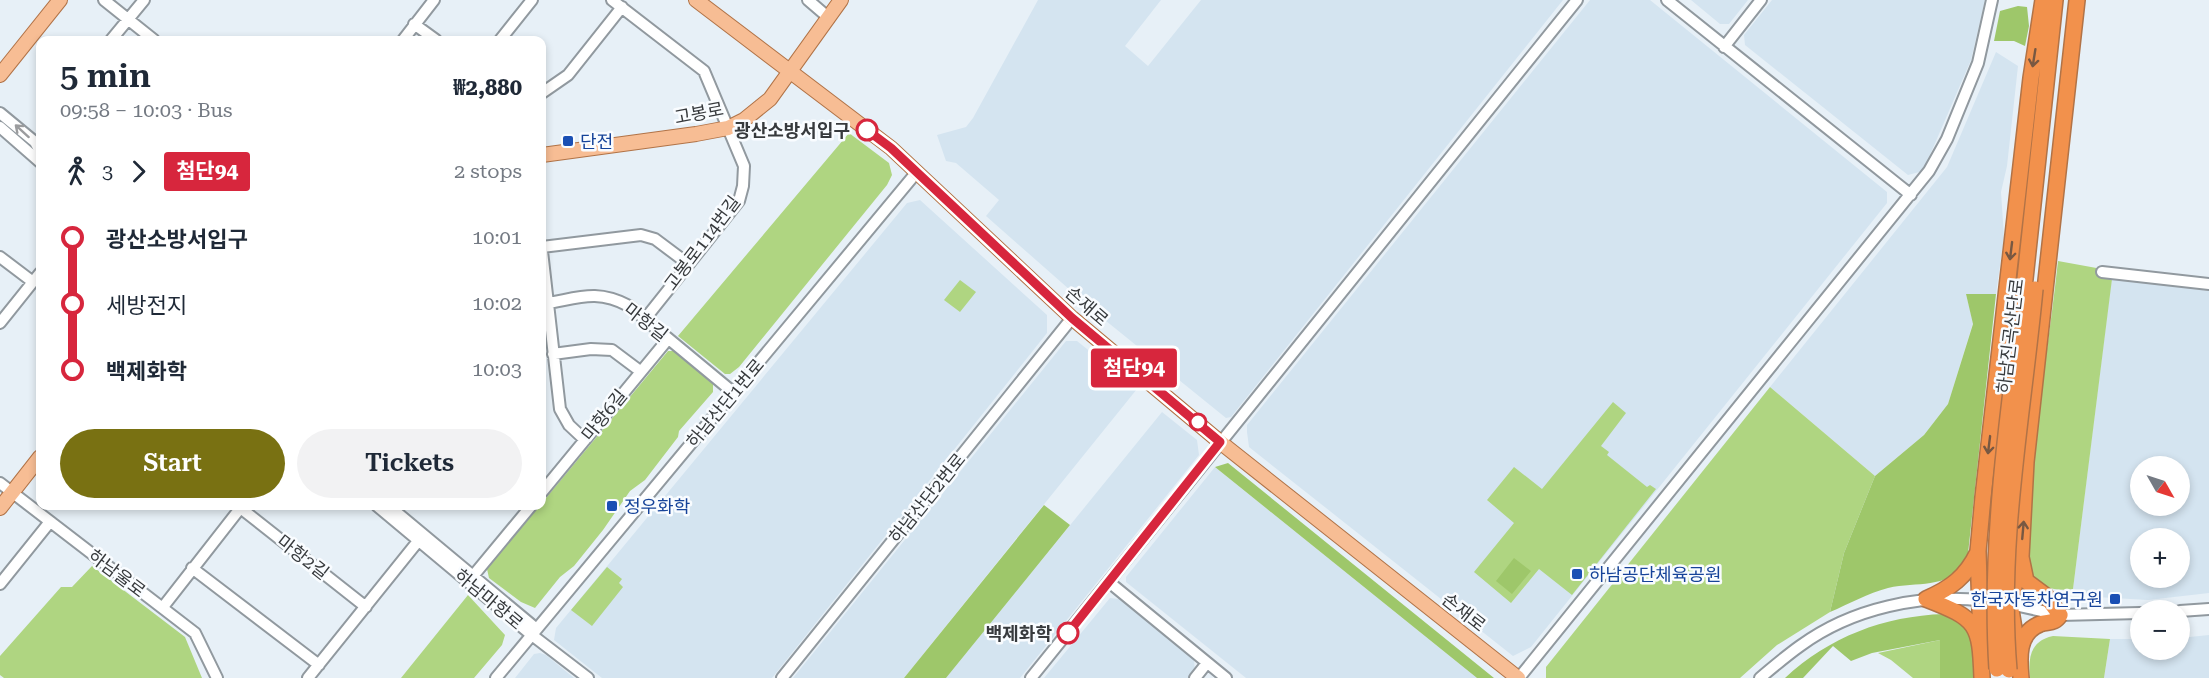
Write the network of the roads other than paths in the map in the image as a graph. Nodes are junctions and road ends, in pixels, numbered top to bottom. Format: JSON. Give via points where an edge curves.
{"nodes":[{"id":1,"x":60,"y":0,"type":"edge"},
{"id":2,"x":104,"y":0,"type":"edge"},
{"id":3,"x":144,"y":0,"type":"edge"},
{"id":4,"x":434,"y":0,"type":"edge"},
{"id":5,"x":532,"y":0,"type":"edge"},
{"id":6,"x":696,"y":0,"type":"edge"},
{"id":7,"x":808,"y":0,"type":"edge"},
{"id":8,"x":841,"y":0,"type":"edge"},
{"id":9,"x":1577,"y":0,"type":"edge"},
{"id":10,"x":1667,"y":0,"type":"edge"},
{"id":11,"x":1761,"y":0,"type":"edge"},
{"id":12,"x":1992,"y":0,"type":"edge"},
{"id":13,"x":2043,"y":0,"type":"edge"},
{"id":14,"x":2055,"y":0,"type":"edge"},
{"id":15,"x":2068,"y":0,"type":"edge"},
{"id":16,"x":2077,"y":0,"type":"edge"},
{"id":17,"x":617,"y":3,"type":"edge"},
{"id":18,"x":829,"y":18,"type":"junction"},
{"id":19,"x":128,"y":20,"type":"junction"},
{"id":20,"x":414,"y":24,"type":"junction"},
{"id":21,"x":114,"y":36,"type":"edge"},
{"id":22,"x":149,"y":36,"type":"edge"},
{"id":23,"x":406,"y":36,"type":"edge"},
{"id":24,"x":430,"y":36,"type":"edge"},
{"id":25,"x":503,"y":36,"type":"edge"},
{"id":26,"x":1724,"y":47,"type":"junction"},
{"id":27,"x":790,"y":72,"type":"junction"},
{"id":28,"x":0,"y":75,"type":"edge"},
{"id":29,"x":546,"y":90,"type":"edge"},
{"id":30,"x":0,"y":113,"type":"edge"},
{"id":31,"x":0,"y":126,"type":"edge"},
{"id":32,"x":728,"y":128,"type":"junction"},
{"id":33,"x":36,"y":144,"type":"edge"},
{"id":34,"x":546,"y":154,"type":"edge"},
{"id":35,"x":36,"y":158,"type":"edge"},
{"id":36,"x":916,"y":173,"type":"junction"},
{"id":37,"x":1911,"y":195,"type":"junction"},
{"id":38,"x":546,"y":248,"type":"edge"},
{"id":39,"x":0,"y":257,"type":"edge"},
{"id":40,"x":687,"y":263,"type":"junction"},
{"id":41,"x":2102,"y":272,"type":"dead end"},
{"id":42,"x":36,"y":278,"type":"edge"},
{"id":43,"x":33,"y":282,"type":"junction"},
{"id":44,"x":2209,"y":284,"type":"edge"},
{"id":45,"x":2030,"y":289,"type":"junction"},
{"id":46,"x":546,"y":303,"type":"edge"},
{"id":47,"x":546,"y":314,"type":"edge"},
{"id":48,"x":1072,"y":318,"type":"junction"},
{"id":49,"x":645,"y":319,"type":"junction"},
{"id":50,"x":0,"y":323,"type":"edge"},
{"id":51,"x":668,"y":339,"type":"junction"},
{"id":52,"x":553,"y":354,"type":"junction"},
{"id":53,"x":640,"y":371,"type":"junction"},
{"id":54,"x":734,"y":393,"type":"junction"},
{"id":55,"x":585,"y":440,"type":"junction"},
{"id":56,"x":1220,"y":442,"type":"junction"},
{"id":57,"x":36,"y":462,"type":"edge"},
{"id":58,"x":0,"y":483,"type":"edge"},
{"id":59,"x":546,"y":484,"type":"edge"},
{"id":60,"x":11,"y":493,"type":"junction"},
{"id":61,"x":0,"y":508,"type":"edge"},
{"id":62,"x":237,"y":510,"type":"edge"},
{"id":63,"x":245,"y":510,"type":"edge"},
{"id":64,"x":382,"y":510,"type":"edge"},
{"id":65,"x":398,"y":510,"type":"edge"},
{"id":66,"x":528,"y":510,"type":"edge"},
{"id":67,"x":49,"y":523,"type":"junction"},
{"id":68,"x":419,"y":540,"type":"junction"},
{"id":69,"x":1978,"y":551,"type":"junction"},
{"id":70,"x":2021,"y":557,"type":"junction"},
{"id":71,"x":192,"y":568,"type":"junction"},
{"id":72,"x":473,"y":576,"type":"junction"},
{"id":73,"x":1109,"y":582,"type":"junction"},
{"id":74,"x":0,"y":584,"type":"edge"},
{"id":75,"x":1926,"y":599,"type":"junction"},
{"id":76,"x":1979,"y":600,"type":"junction"},
{"id":77,"x":2010,"y":604,"type":"junction"},
{"id":78,"x":163,"y":607,"type":"junction"},
{"id":79,"x":366,"y":607,"type":"junction"},
{"id":80,"x":2209,"y":609,"type":"edge"},
{"id":81,"x":2190,"y":610,"type":"edge"},
{"id":82,"x":2130,"y":613,"type":"edge"},
{"id":83,"x":2060,"y":615,"type":"junction"},
{"id":84,"x":534,"y":634,"type":"junction"},
{"id":85,"x":1981,"y":640,"type":"junction"},
{"id":86,"x":1207,"y":663,"type":"junction"},
{"id":87,"x":319,"y":665,"type":"junction"},
{"id":88,"x":2009,"y":673,"type":"edge"},
{"id":89,"x":213,"y":676,"type":"edge"},
{"id":90,"x":308,"y":678,"type":"edge"},
{"id":91,"x":496,"y":678,"type":"edge"},
{"id":92,"x":588,"y":678,"type":"edge"},
{"id":93,"x":782,"y":678,"type":"edge"},
{"id":94,"x":1031,"y":678,"type":"edge"},
{"id":95,"x":1195,"y":678,"type":"edge"},
{"id":96,"x":1226,"y":678,"type":"edge"},
{"id":97,"x":1518,"y":678,"type":"edge"},
{"id":98,"x":1760,"y":678,"type":"edge"},
{"id":99,"x":1982,"y":678,"type":"edge"}],
"edges":[{"from":1,"to":28,"type":"main road"},
{"from":2,"to":19,"type":"street"},
{"from":3,"to":19,"type":"street"},
{"from":4,"to":20,"type":"street"},
{"from":5,"to":25,"type":"street"},
{"from":6,"to":27,"type":"main road","name":"손재로"},
{"from":7,"to":18,"type":"street"},
{"from":8,"to":18,"type":"main road","name":"고봉로"},
{"from":9,"to":56,"type":"street"},
{"from":10,"to":26,"type":"street"},
{"from":11,"to":26,"type":"street"},
{"from":12,"to":37,"type":"street","via":[[1978,63],[1947,139]]},
{"from":13,"to":69,"type":"highway","one_way":true},
{"from":14,"to":45,"type":"highway","name":"하남진곡산단로"},
{"from":15,"to":45,"type":"highway","name":"하남진곡산단로"},
{"from":70,"to":16,"type":"highway","one_way":true,"via":[[2026,462]]},
{"from":17,"to":29,"type":"street","via":[[568,75]]},
{"from":17,"to":32,"type":"street","name":"고봉로114번길","via":[[704,70]]},
{"from":18,"to":27,"type":"main road","name":"고봉로"},
{"from":19,"to":21,"type":"street"},
{"from":19,"to":22,"type":"street"},
{"from":20,"to":23,"type":"street"},
{"from":20,"to":24,"type":"street"},
{"from":26,"to":37,"type":"street"},
{"from":27,"to":32,"type":"main road","name":"고봉로","via":[[770,99]]},
{"from":27,"to":36,"type":"main road","name":"손재로","via":[[891,148]]},
{"from":33,"to":30,"type":"street","one_way":true},
{"from":31,"to":35,"type":"street"},
{"from":32,"to":34,"type":"main road","name":"고봉로"},
{"from":32,"to":40,"type":"street","name":"고봉로114번길","via":[[744,166],[739,201]]},
{"from":36,"to":48,"type":"main road","name":"손재로"},
{"from":36,"to":54,"type":"street","name":"하남산단1번로"},
{"from":37,"to":97,"type":"street"},
{"from":38,"to":40,"type":"street","via":[[641,236],[655,239]]},
{"from":39,"to":43,"type":"street"},
{"from":40,"to":49,"type":"street","name":"고봉로114번길"},
{"from":41,"to":44,"type":"street"},
{"from":42,"to":43,"type":"street"},
{"from":43,"to":50,"type":"street"},
{"from":45,"to":88,"type":"highway","name":"하남진곡산단로","bridge":true,"via":[[2004,446],[1995,578]]},
{"from":46,"to":49,"type":"street","name":"마항길","via":[[594,294],[614,298]]},
{"from":47,"to":52,"type":"street"},
{"from":48,"to":56,"type":"main road","name":"손재로"},
{"from":48,"to":93,"type":"street","name":"하남산단2번로"},
{"from":49,"to":51,"type":"street","name":"마항길"},
{"from":51,"to":53,"type":"street","name":"마항6길"},
{"from":51,"to":54,"type":"street","name":"마항길"},
{"from":52,"to":53,"type":"street","via":[[612,350]]},
{"from":52,"to":55,"type":"street","via":[[560,410]]},
{"from":53,"to":55,"type":"street","name":"마항6길"},
{"from":54,"to":84,"type":"street","name":"하남산단1번로"},
{"from":55,"to":59,"type":"street","name":"마항6길"},
{"from":56,"to":73,"type":"street"},
{"from":56,"to":97,"type":"main road","name":"손재로"},
{"from":57,"to":60,"type":"main road"},
{"from":58,"to":60,"type":"street","name":"하남울로"},
{"from":60,"to":61,"type":"main road"},
{"from":60,"to":67,"type":"street","name":"하남울로"},
{"from":62,"to":71,"type":"street"},
{"from":63,"to":79,"type":"street","name":"마항2길"},
{"from":64,"to":68,"type":"street","name":"하남마항로"},
{"from":65,"to":72,"type":"street","name":"하남마항로"},
{"from":66,"to":72,"type":"street"},
{"from":67,"to":74,"type":"street"},
{"from":67,"to":78,"type":"street","name":"하남울로"},
{"from":68,"to":79,"type":"street"},
{"from":68,"to":84,"type":"street","name":"하남마항로"},
{"from":69,"to":75,"type":"highway","via":[[1963,577]]},
{"from":69,"to":76,"type":"highway"},
{"from":70,"to":77,"type":"highway"},
{"from":70,"to":83,"type":"highway","via":[[2026,581],[2046,596]]},
{"from":71,"to":78,"type":"street"},
{"from":71,"to":87,"type":"street"},
{"from":72,"to":84,"type":"street","name":"하남마항로","via":[[533,626]]},
{"from":73,"to":86,"type":"street"},
{"from":73,"to":94,"type":"street"},
{"from":75,"to":76,"type":"street"},
{"from":75,"to":85,"type":"highway","via":[[1962,614],[1972,622]]},
{"from":75,"to":98,"type":"street","via":[[1849,619],[1801,645]]},
{"from":76,"to":77,"type":"street"},
{"from":76,"to":85,"type":"highway"},
{"from":77,"to":83,"type":"street"},
{"from":77,"to":88,"type":"highway"},
{"from":78,"to":89,"type":"street","name":"하남울로","via":[[195,633]]},
{"from":79,"to":87,"type":"street"},
{"from":80,"to":81,"type":"street"},
{"from":82,"to":83,"type":"street"},
{"from":83,"to":88,"type":"highway","via":[[2055,622],[2040,624],[2029,632]]},
{"from":84,"to":91,"type":"street","name":"하남산단1번로"},
{"from":84,"to":92,"type":"street"},
{"from":85,"to":99,"type":"highway"},
{"from":86,"to":95,"type":"street"},
{"from":86,"to":96,"type":"street"},
{"from":87,"to":90,"type":"street"}]}
